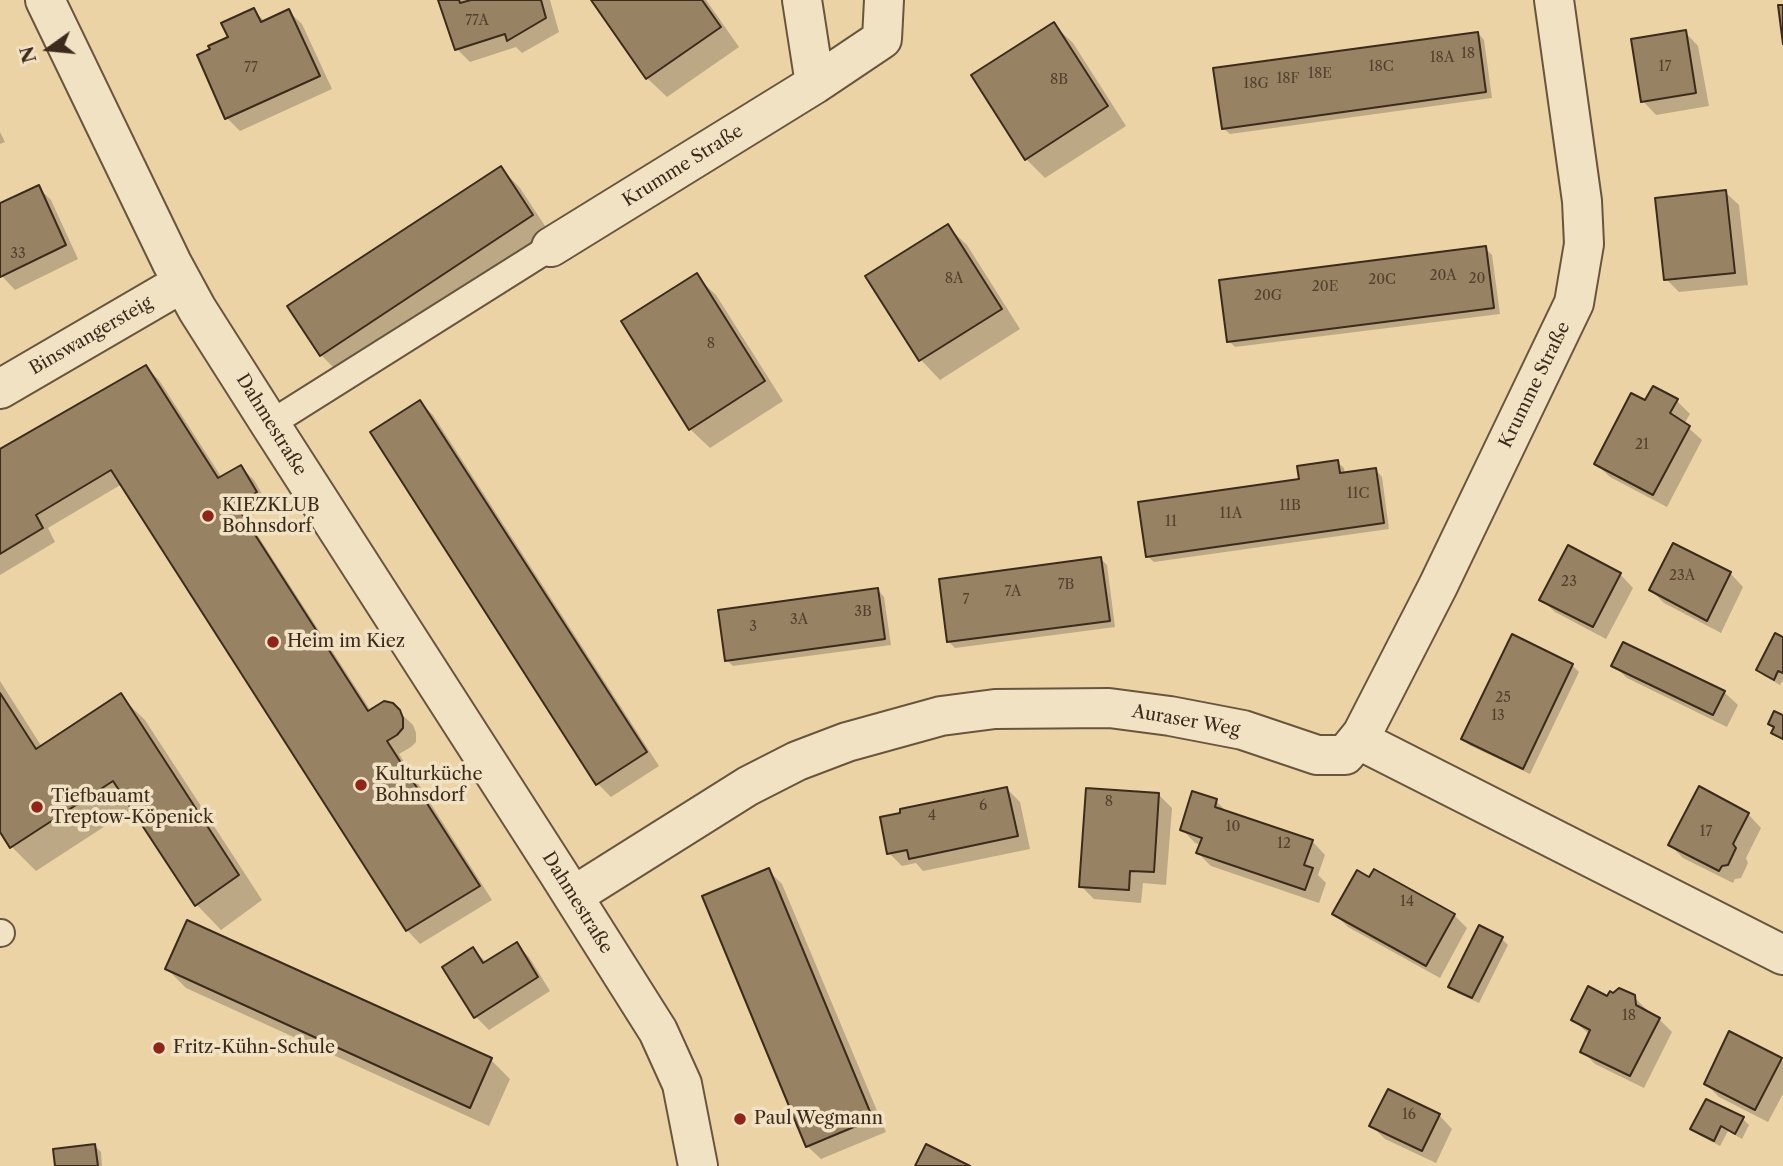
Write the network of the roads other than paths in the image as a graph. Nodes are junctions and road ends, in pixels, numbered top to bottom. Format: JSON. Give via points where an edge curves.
{"nodes":[{"id":1,"x":45,"y":0,"type":"edge"},
{"id":2,"x":802,"y":0,"type":"edge"},
{"id":3,"x":884,"y":0,"type":"edge"},
{"id":4,"x":1554,"y":0,"type":"edge"},
{"id":5,"x":815,"y":84,"type":"junction"},
{"id":6,"x":551,"y":247,"type":"joint"},
{"id":7,"x":182,"y":283,"type":"junction"},
{"id":8,"x":0,"y":389,"type":"edge"},
{"id":9,"x":270,"y":424,"type":"junction"},
{"id":10,"x":1359,"y":740,"type":"junction"},
{"id":11,"x":573,"y":896,"type":"junction"},
{"id":12,"x":1783,"y":955,"type":"edge"},
{"id":13,"x":698,"y":1166,"type":"edge"}],
"edges":[{"from":1,"to":7,"type":"street","name":"Dahmestraße"},
{"from":2,"to":5,"type":"street"},
{"from":3,"to":5,"type":"street","name":"Krumme Straße","via":[[882,39]]},
{"from":4,"to":10,"type":"street","name":"Krumme Straße","via":[[1582,201],[1584,244],[1574,303]]},
{"from":5,"to":6,"type":"street","name":"Krumme Straße"},
{"from":6,"to":9,"type":"lane"},
{"from":7,"to":8,"type":"street","name":"Binswangersteig"},
{"from":7,"to":9,"type":"street","name":"Dahmestraße"},
{"from":9,"to":11,"type":"street","name":"Dahmestraße"},
{"from":10,"to":11,"type":"street","name":"Auraser Weg","via":[[1345,755],[1317,755],[1243,730],[1110,708],[995,709],[941,716],[797,761],[748,786]]},
{"from":10,"to":12,"type":"street"},
{"from":11,"to":13,"type":"street","name":"Dahmestraße","via":[[658,1031],[682,1084]]}]}
